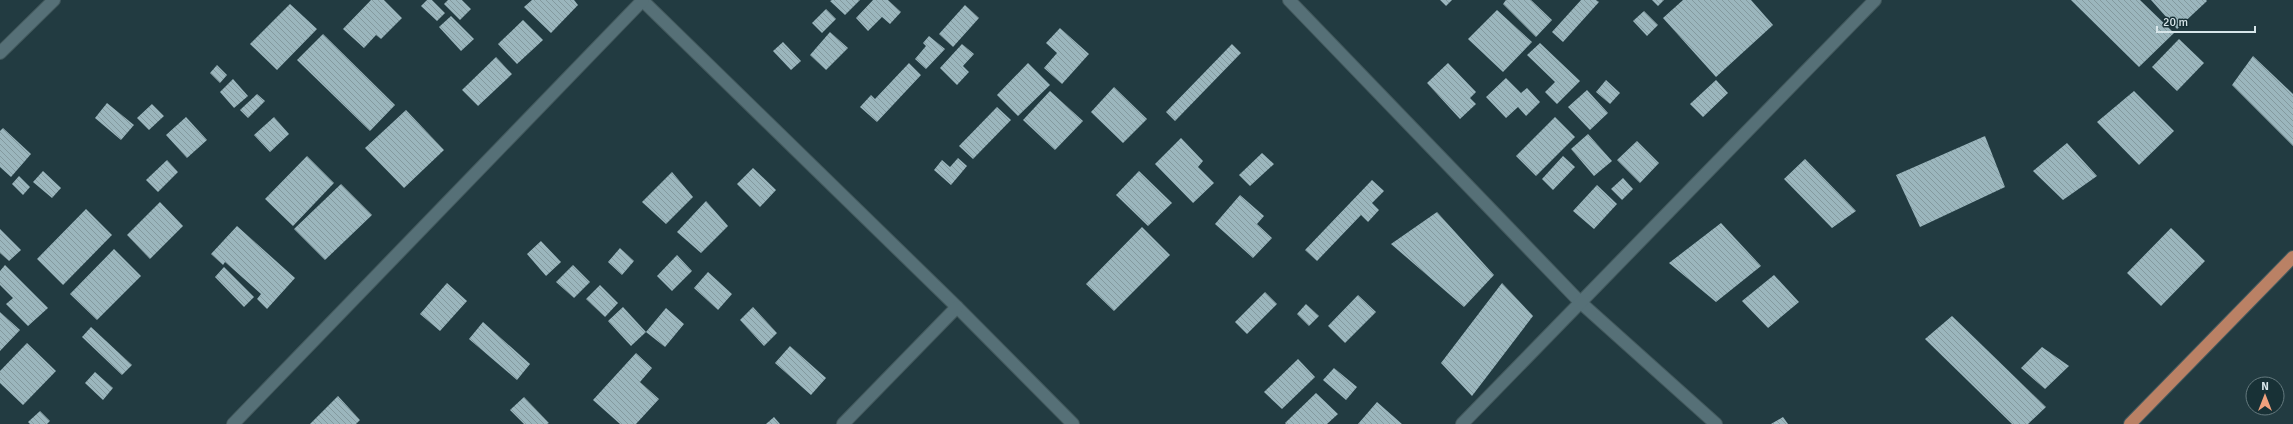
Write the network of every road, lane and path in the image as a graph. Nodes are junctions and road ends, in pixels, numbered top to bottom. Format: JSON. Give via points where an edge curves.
{"nodes":[{"id":1,"x":54,"y":0,"type":"edge"},
{"id":2,"x":643,"y":0,"type":"edge"},
{"id":3,"x":1289,"y":0,"type":"edge"},
{"id":4,"x":1875,"y":0,"type":"edge"},
{"id":5,"x":0,"y":53,"type":"edge"},
{"id":6,"x":2293,"y":257,"type":"edge"},
{"id":7,"x":1580,"y":302,"type":"junction"},
{"id":8,"x":957,"y":307,"type":"junction"},
{"id":9,"x":233,"y":424,"type":"edge"},
{"id":10,"x":843,"y":424,"type":"edge"},
{"id":11,"x":1073,"y":424,"type":"edge"},
{"id":12,"x":1462,"y":424,"type":"edge"},
{"id":13,"x":1716,"y":424,"type":"edge"},
{"id":14,"x":2130,"y":424,"type":"edge"}],
"edges":[{"from":1,"to":5,"type":"street"},
{"from":2,"to":8,"type":"street"},
{"from":2,"to":9,"type":"street"},
{"from":3,"to":7,"type":"street"},
{"from":4,"to":7,"type":"street"},
{"from":6,"to":14,"type":"main road"},
{"from":7,"to":12,"type":"street"},
{"from":7,"to":13,"type":"street"},
{"from":8,"to":10,"type":"street"},
{"from":8,"to":11,"type":"street"}]}
